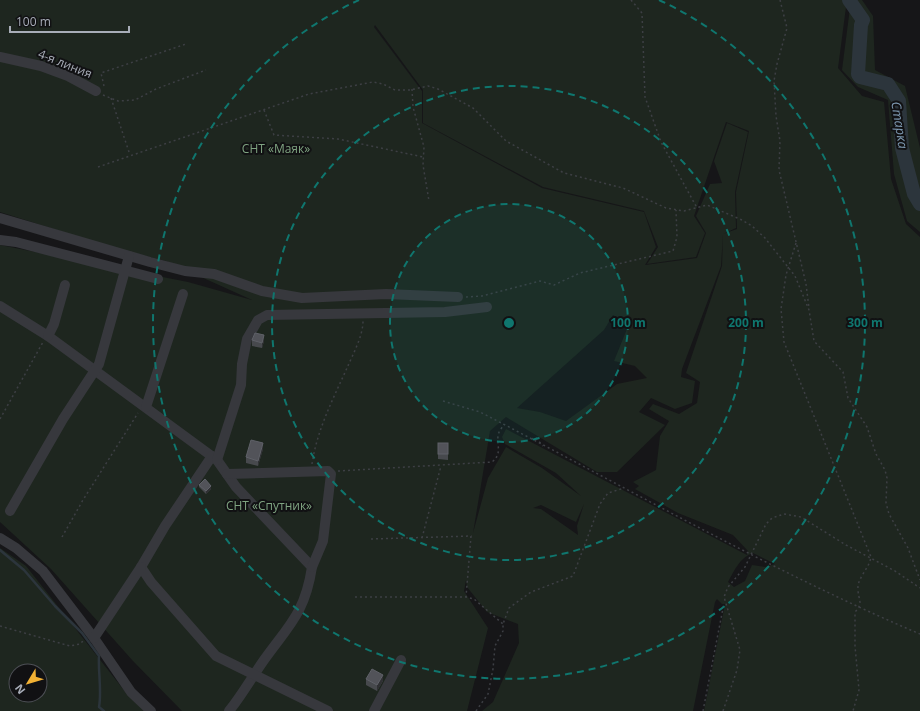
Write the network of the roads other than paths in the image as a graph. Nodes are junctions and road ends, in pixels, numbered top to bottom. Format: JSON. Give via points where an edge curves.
{"nodes":[{"id":1,"x":0,"y":57,"type":"edge"},
{"id":2,"x":96,"y":91,"type":"dead end"},
{"id":3,"x":0,"y":218,"type":"edge"},
{"id":4,"x":0,"y":240,"type":"edge"},
{"id":5,"x":129,"y":256,"type":"junction"},
{"id":6,"x":126,"y":270,"type":"junction"},
{"id":7,"x":158,"y":279,"type":"dead end"},
{"id":8,"x":65,"y":286,"type":"dead end"},
{"id":9,"x":183,"y":294,"type":"dead end"},
{"id":10,"x":458,"y":297,"type":"road end"},
{"id":11,"x":0,"y":307,"type":"edge"},
{"id":12,"x":488,"y":307,"type":"dead end"},
{"id":13,"x":47,"y":335,"type":"junction"},
{"id":14,"x":95,"y":370,"type":"junction"},
{"id":15,"x":145,"y":405,"type":"junction"},
{"id":16,"x":215,"y":458,"type":"junction"},
{"id":17,"x":228,"y":474,"type":"junction"},
{"id":18,"x":10,"y":511,"type":"dead end"},
{"id":19,"x":0,"y":538,"type":"edge"},
{"id":20,"x":141,"y":567,"type":"junction"},
{"id":21,"x":312,"y":568,"type":"junction"},
{"id":22,"x":90,"y":639,"type":"junction"},
{"id":23,"x":401,"y":660,"type":"dead end"},
{"id":24,"x":255,"y":676,"type":"junction"},
{"id":25,"x":151,"y":711,"type":"edge"},
{"id":26,"x":229,"y":711,"type":"edge"},
{"id":27,"x":328,"y":711,"type":"edge"},
{"id":28,"x":374,"y":711,"type":"edge"}],
"edges":[{"from":1,"to":2,"type":"street","name":"4-я линия","via":[[41,66],[68,76]]},
{"from":3,"to":5,"type":"street"},
{"from":4,"to":6,"type":"street"},
{"from":5,"to":6,"type":"street"},
{"from":5,"to":10,"type":"street","via":[[185,271],[214,274],[262,291],[302,298],[386,294]]},
{"from":6,"to":7,"type":"street"},
{"from":6,"to":14,"type":"street","via":[[99,364]]},
{"from":8,"to":13,"type":"street","via":[[54,324]]},
{"from":9,"to":15,"type":"street"},
{"from":11,"to":13,"type":"street"},
{"from":12,"to":16,"type":"street","via":[[445,312],[267,315],[258,320],[247,339],[241,385]]},
{"from":13,"to":14,"type":"street"},
{"from":14,"to":15,"type":"street"},
{"from":14,"to":18,"type":"street"},
{"from":15,"to":16,"type":"street"},
{"from":16,"to":17,"type":"street"},
{"from":16,"to":20,"type":"street","via":[[165,526]]},
{"from":17,"to":21,"type":"street","via":[[241,492]]},
{"from":17,"to":21,"type":"street","via":[[328,471],[332,478],[322,541]]},
{"from":19,"to":22,"type":"street","via":[[43,571]]},
{"from":20,"to":22,"type":"street"},
{"from":20,"to":24,"type":"street","via":[[210,650],[221,660]]},
{"from":21,"to":24,"type":"street","via":[[302,607]]},
{"from":22,"to":25,"type":"street","via":[[131,692]]},
{"from":23,"to":28,"type":"street"},
{"from":24,"to":26,"type":"street"},
{"from":24,"to":27,"type":"street"}]}
